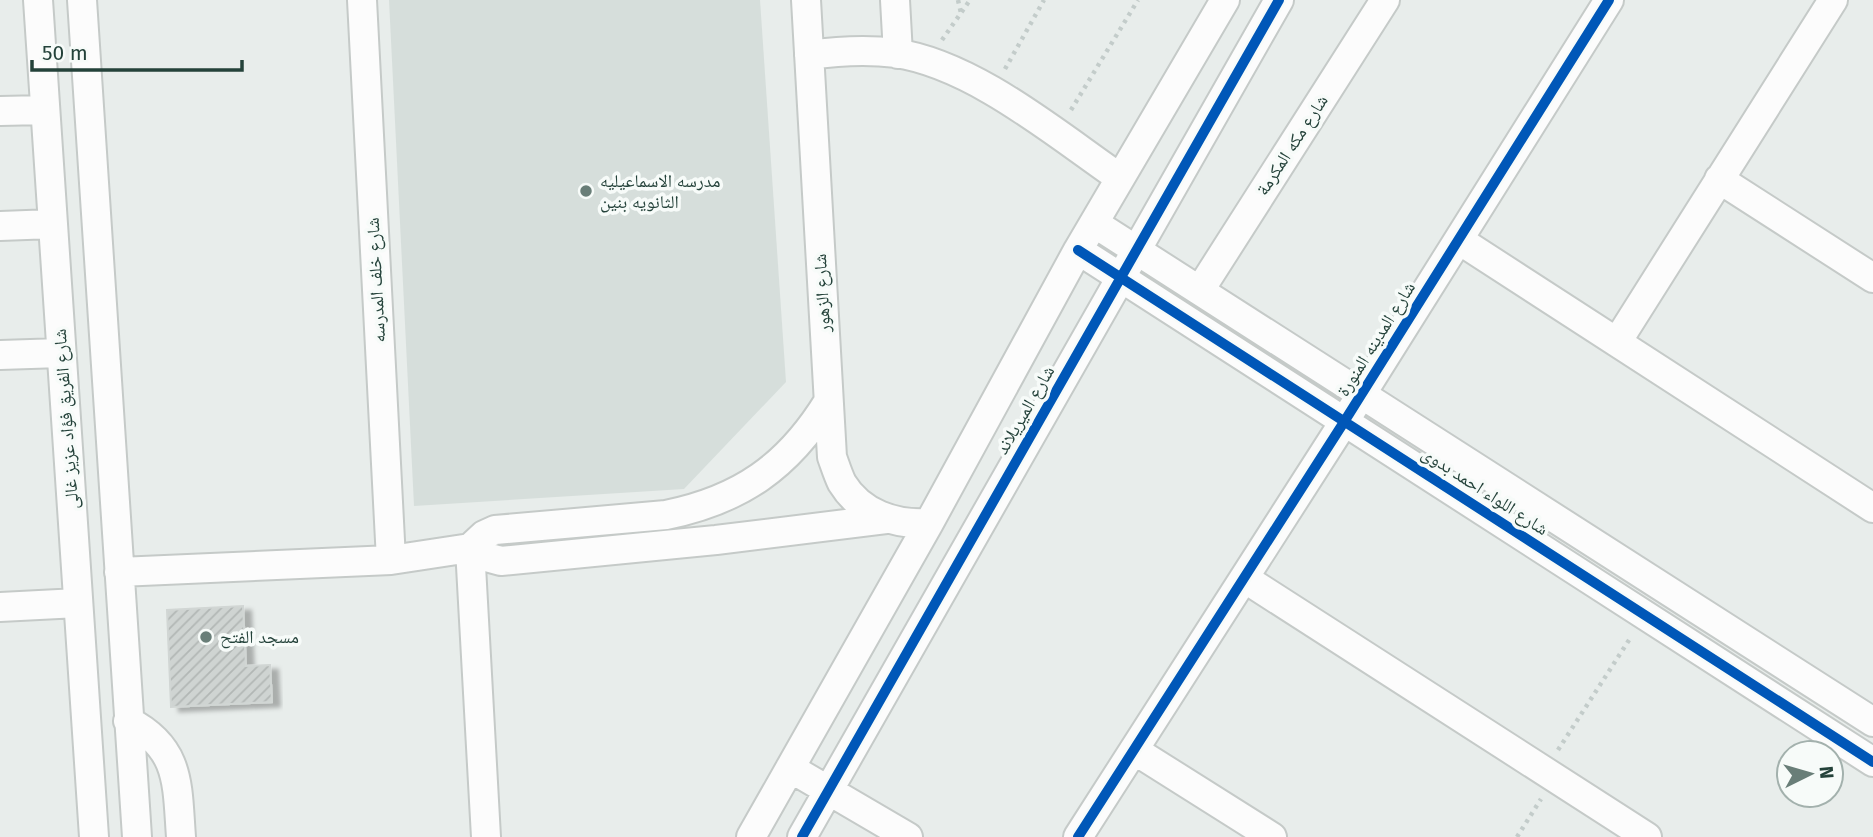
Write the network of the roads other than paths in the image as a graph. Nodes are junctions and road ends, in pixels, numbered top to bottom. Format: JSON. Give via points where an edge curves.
{"nodes":[{"id":1,"x":38,"y":0,"type":"edge"},
{"id":2,"x":82,"y":0,"type":"edge"},
{"id":3,"x":362,"y":0,"type":"edge"},
{"id":4,"x":806,"y":0,"type":"edge"},
{"id":5,"x":895,"y":0,"type":"edge"},
{"id":6,"x":1225,"y":0,"type":"edge"},
{"id":7,"x":1279,"y":0,"type":"edge"},
{"id":8,"x":1385,"y":0,"type":"edge"},
{"id":9,"x":1609,"y":0,"type":"edge"},
{"id":10,"x":1833,"y":0,"type":"edge"},
{"id":11,"x":898,"y":54,"type":"junction"},
{"id":12,"x":809,"y":55,"type":"junction"},
{"id":13,"x":86,"y":75,"type":"junction"},
{"id":14,"x":43,"y":78,"type":"junction"},
{"id":15,"x":45,"y":110,"type":"junction"},
{"id":16,"x":0,"y":111,"type":"edge"},
{"id":17,"x":1120,"y":178,"type":"junction"},
{"id":18,"x":1719,"y":179,"type":"junction"},
{"id":19,"x":1094,"y":222,"type":"junction"},
{"id":20,"x":53,"y":224,"type":"junction"},
{"id":21,"x":0,"y":226,"type":"edge"},
{"id":22,"x":1459,"y":240,"type":"junction"},
{"id":23,"x":1136,"y":249,"type":"junction"},
{"id":24,"x":1078,"y":250,"type":"junction"},
{"id":25,"x":1120,"y":278,"type":"junction"},
{"id":26,"x":1873,"y":278,"type":"edge"},
{"id":27,"x":1200,"y":290,"type":"junction"},
{"id":28,"x":1617,"y":342,"type":"junction"},
{"id":29,"x":61,"y":353,"type":"junction"},
{"id":30,"x":0,"y":355,"type":"edge"},
{"id":31,"x":1362,"y":394,"type":"junction"},
{"id":32,"x":828,"y":402,"type":"junction"},
{"id":33,"x":1345,"y":422,"type":"junction"},
{"id":34,"x":794,"y":449,"type":"junction"},
{"id":35,"x":832,"y":457,"type":"junction"},
{"id":36,"x":715,"y":502,"type":"junction"},
{"id":37,"x":1873,"y":508,"type":"edge"},
{"id":38,"x":886,"y":519,"type":"junction"},
{"id":39,"x":929,"y":523,"type":"junction"},
{"id":40,"x":716,"y":540,"type":"junction"},
{"id":41,"x":470,"y":548,"type":"junction"},
{"id":42,"x":391,"y":560,"type":"junction"},
{"id":43,"x":119,"y":572,"type":"junction"},
{"id":44,"x":1244,"y":578,"type":"junction"},
{"id":45,"x":78,"y":603,"type":"junction"},
{"id":46,"x":0,"y":607,"type":"edge"},
{"id":47,"x":128,"y":721,"type":"junction"},
{"id":48,"x":1873,"y":722,"type":"edge"},
{"id":49,"x":1134,"y":750,"type":"junction"},
{"id":50,"x":131,"y":761,"type":"junction"},
{"id":51,"x":1873,"y":762,"type":"edge"},
{"id":52,"x":88,"y":764,"type":"junction"},
{"id":53,"x":790,"y":768,"type":"junction"},
{"id":54,"x":828,"y":790,"type":"junction"},
{"id":55,"x":94,"y":837,"type":"edge"},
{"id":56,"x":106,"y":837,"type":"edge"},
{"id":57,"x":131,"y":837,"type":"edge"},
{"id":58,"x":137,"y":837,"type":"edge"},
{"id":59,"x":181,"y":837,"type":"edge"},
{"id":60,"x":486,"y":837,"type":"edge"},
{"id":61,"x":751,"y":837,"type":"edge"},
{"id":62,"x":802,"y":837,"type":"edge"},
{"id":63,"x":908,"y":837,"type":"edge"},
{"id":64,"x":1078,"y":837,"type":"edge"},
{"id":65,"x":1272,"y":837,"type":"edge"},
{"id":66,"x":1647,"y":837,"type":"edge"}],
"edges":[{"from":1,"to":14,"type":"street","name":"شارع الفريق فؤاد عزيز غالى"},
{"from":2,"to":13,"type":"street"},
{"from":3,"to":42,"type":"street","name":"شارع خلف المدرسه"},
{"from":4,"to":12,"type":"street","name":"شارع الزهور"},
{"from":5,"to":11,"type":"street"},
{"from":6,"to":17,"type":"street","name":"شارع الميريلاند"},
{"from":7,"to":23,"type":"street","name":"شارع الميريلاند"},
{"from":8,"to":27,"type":"street","name":"شارع مكه المكرمة"},
{"from":9,"to":22,"type":"street","name":"شارع المدينه المنورة"},
{"from":10,"to":18,"type":"street"},
{"from":11,"to":12,"type":"street","via":[[868,50]]},
{"from":11,"to":17,"type":"street","via":[[957,72],[993,91]]},
{"from":12,"to":32,"type":"street","name":"شارع الزهور"},
{"from":13,"to":14,"type":"street"},
{"from":13,"to":43,"type":"street"},
{"from":14,"to":15,"type":"street","name":"شارع الفريق فؤاد عزيز غالى"},
{"from":15,"to":16,"type":"street"},
{"from":15,"to":20,"type":"street","name":"شارع الفريق فؤاد عزيز غالى"},
{"from":17,"to":19,"type":"street","name":"شارع الميريلاند"},
{"from":18,"to":26,"type":"street"},
{"from":18,"to":28,"type":"street"},
{"from":19,"to":23,"type":"street","name":"شارع اللواء احمد بدوى"},
{"from":19,"to":24,"type":"street","name":"شارع الميريلاند"},
{"from":20,"to":21,"type":"street"},
{"from":20,"to":29,"type":"street","name":"شارع الفريق فؤاد عزيز غالى"},
{"from":22,"to":28,"type":"street"},
{"from":22,"to":31,"type":"street","name":"شارع المدينه المنورة"},
{"from":23,"to":25,"type":"street","name":"شارع الميريلاند"},
{"from":23,"to":27,"type":"street","name":"شارع اللواء احمد بدوى"},
{"from":24,"to":25,"type":"street","name":"شارع اللواء احمد بدوى"},
{"from":24,"to":39,"type":"street","name":"شارع الميريلاند"},
{"from":25,"to":33,"type":"street","name":"شارع اللواء احمد بدوى"},
{"from":25,"to":54,"type":"street","name":"شارع الميريلاند"},
{"from":27,"to":31,"type":"street","name":"شارع اللواء احمد بدوى"},
{"from":28,"to":37,"type":"street"},
{"from":29,"to":30,"type":"street"},
{"from":29,"to":45,"type":"street","name":"شارع الفريق فؤاد عزيز غالى"},
{"from":31,"to":33,"type":"street","name":"شارع المدينه المنورة"},
{"from":31,"to":48,"type":"street","name":"شارع اللواء احمد بدوى"},
{"from":32,"to":34,"type":"street"},
{"from":32,"to":35,"type":"street","name":"شارع الزهور"},
{"from":33,"to":44,"type":"street","name":"شارع المدينه المنورة"},
{"from":33,"to":51,"type":"street","name":"شارع اللواء احمد بدوى"},
{"from":34,"to":35,"type":"street"},
{"from":34,"to":36,"type":"street","via":[[762,477]]},
{"from":35,"to":38,"type":"street","name":"شارع الزهور","via":[[842,484],[861,505]]},
{"from":36,"to":40,"type":"street"},
{"from":36,"to":41,"type":"street","via":[[666,515],[495,530]]},
{"from":38,"to":39,"type":"street","name":"شارع الزهور"},
{"from":38,"to":40,"type":"street"},
{"from":39,"to":53,"type":"street","name":"شارع الميريلاند"},
{"from":40,"to":41,"type":"street","via":[[501,561]]},
{"from":41,"to":42,"type":"street"},
{"from":41,"to":60,"type":"street"},
{"from":42,"to":43,"type":"street"},
{"from":43,"to":47,"type":"street"},
{"from":44,"to":49,"type":"street","name":"شارع المدينه المنورة"},
{"from":44,"to":66,"type":"street"},
{"from":45,"to":46,"type":"street"},
{"from":45,"to":52,"type":"street","name":"شارع الفريق فؤاد عزيز غالى"},
{"from":47,"to":50,"type":"street"},
{"from":47,"to":59,"type":"street","via":[[151,734],[169,756],[177,782]]},
{"from":49,"to":64,"type":"street","name":"شارع المدينه المنورة"},
{"from":49,"to":65,"type":"street"},
{"from":50,"to":52,"type":"street","via":[[110,770]]},
{"from":50,"to":58,"type":"street"},
{"from":52,"to":55,"type":"street","name":"شارع الفريق فؤاد عزيز غالى"},
{"from":53,"to":54,"type":"street"},
{"from":53,"to":61,"type":"street","name":"شارع الميريلاند"},
{"from":54,"to":62,"type":"street","name":"شارع الميريلاند"},
{"from":54,"to":63,"type":"street"},
{"from":56,"to":57,"type":"street"}]}
